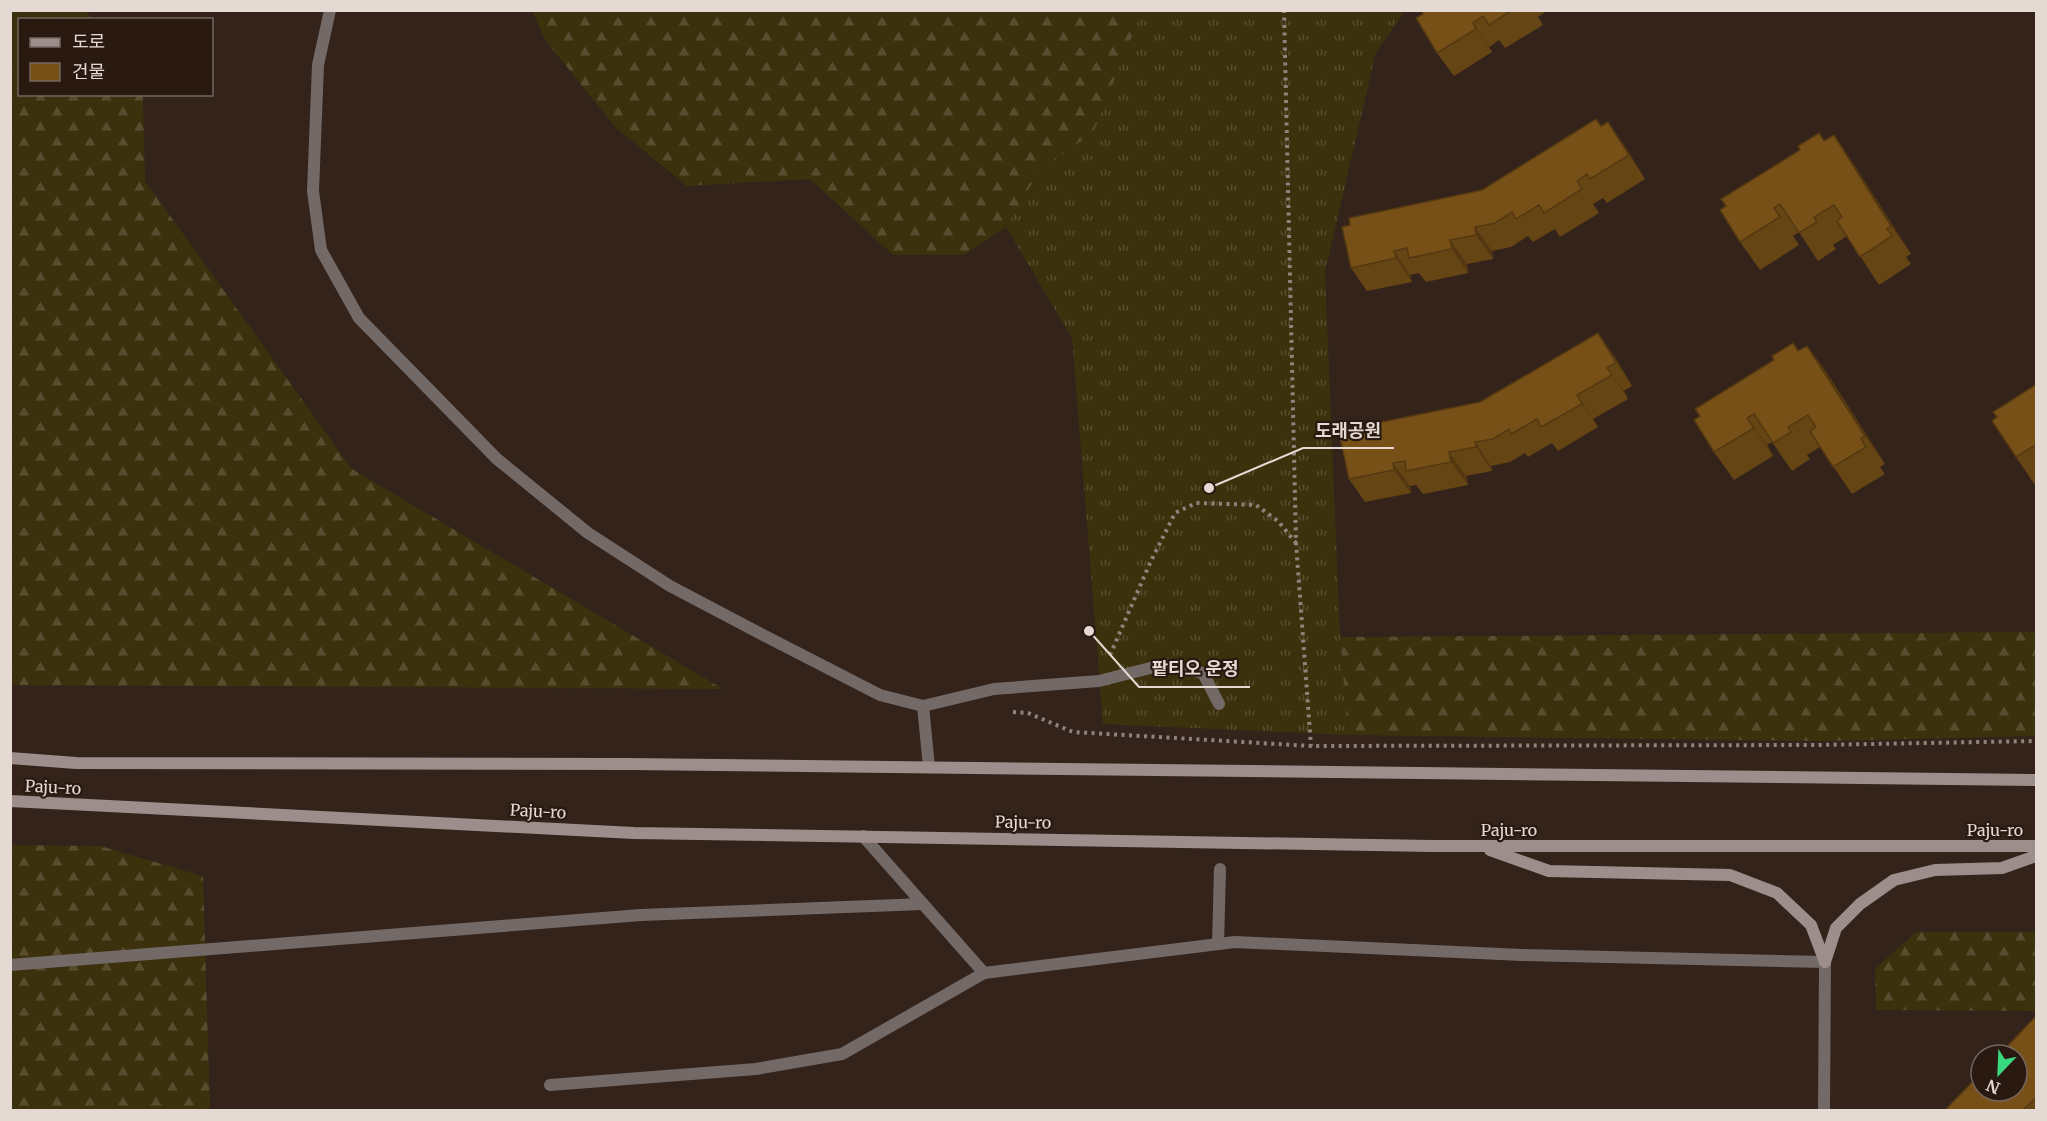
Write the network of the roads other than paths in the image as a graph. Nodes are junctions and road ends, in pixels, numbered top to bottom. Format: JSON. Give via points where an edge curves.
{"nodes":[{"id":1,"x":330,"y":10,"type":"edge"},
{"id":2,"x":1219,"y":704,"type":"dead end"},
{"id":3,"x":923,"y":706,"type":"junction"},
{"id":4,"x":10,"y":758,"type":"edge"},
{"id":5,"x":929,"y":767,"type":"junction"},
{"id":6,"x":2037,"y":780,"type":"edge"},
{"id":7,"x":10,"y":801,"type":"edge"},
{"id":8,"x":863,"y":836,"type":"junction"},
{"id":9,"x":1480,"y":846,"type":"junction"},
{"id":10,"x":2037,"y":846,"type":"edge"},
{"id":11,"x":2037,"y":856,"type":"edge"},
{"id":12,"x":1220,"y":869,"type":"dead end"},
{"id":13,"x":923,"y":904,"type":"junction"},
{"id":14,"x":1218,"y":944,"type":"junction"},
{"id":15,"x":1825,"y":962,"type":"junction"},
{"id":16,"x":10,"y":965,"type":"edge"},
{"id":17,"x":984,"y":973,"type":"junction"},
{"id":18,"x":550,"y":1085,"type":"dead end"},
{"id":19,"x":1824,"y":1110,"type":"edge"}],
"edges":[{"from":1,"to":3,"type":"street","via":[[318,65],[312,190],[321,250],[359,318],[497,459],[588,533],[670,586],[765,636],[880,695]]},
{"from":2,"to":3,"type":"street","via":[[1203,673],[1166,664],[1099,681],[994,689]]},
{"from":3,"to":5,"type":"street"},
{"from":4,"to":5,"type":"main road","name":"Paju-ro","via":[[87,763]]},
{"from":5,"to":6,"type":"main road","name":"Paju-ro"},
{"from":7,"to":8,"type":"main road","name":"Paju-ro","via":[[634,832]]},
{"from":8,"to":9,"type":"main road","name":"Paju-ro"},
{"from":8,"to":13,"type":"street"},
{"from":9,"to":10,"type":"main road","name":"Paju-ro"},
{"from":9,"to":15,"type":"main road","via":[[1549,871],[1730,875],[1777,893],[1786,901],[1811,925]]},
{"from":11,"to":15,"type":"main road","via":[[2002,868],[1935,870],[1894,880],[1860,904],[1836,928]]},
{"from":12,"to":14,"type":"street"},
{"from":13,"to":16,"type":"street","via":[[641,915]]},
{"from":13,"to":17,"type":"street"},
{"from":14,"to":15,"type":"street"},
{"from":14,"to":17,"type":"street"},
{"from":15,"to":19,"type":"street"},
{"from":17,"to":18,"type":"street","via":[[842,1054],[756,1069]]}]}
